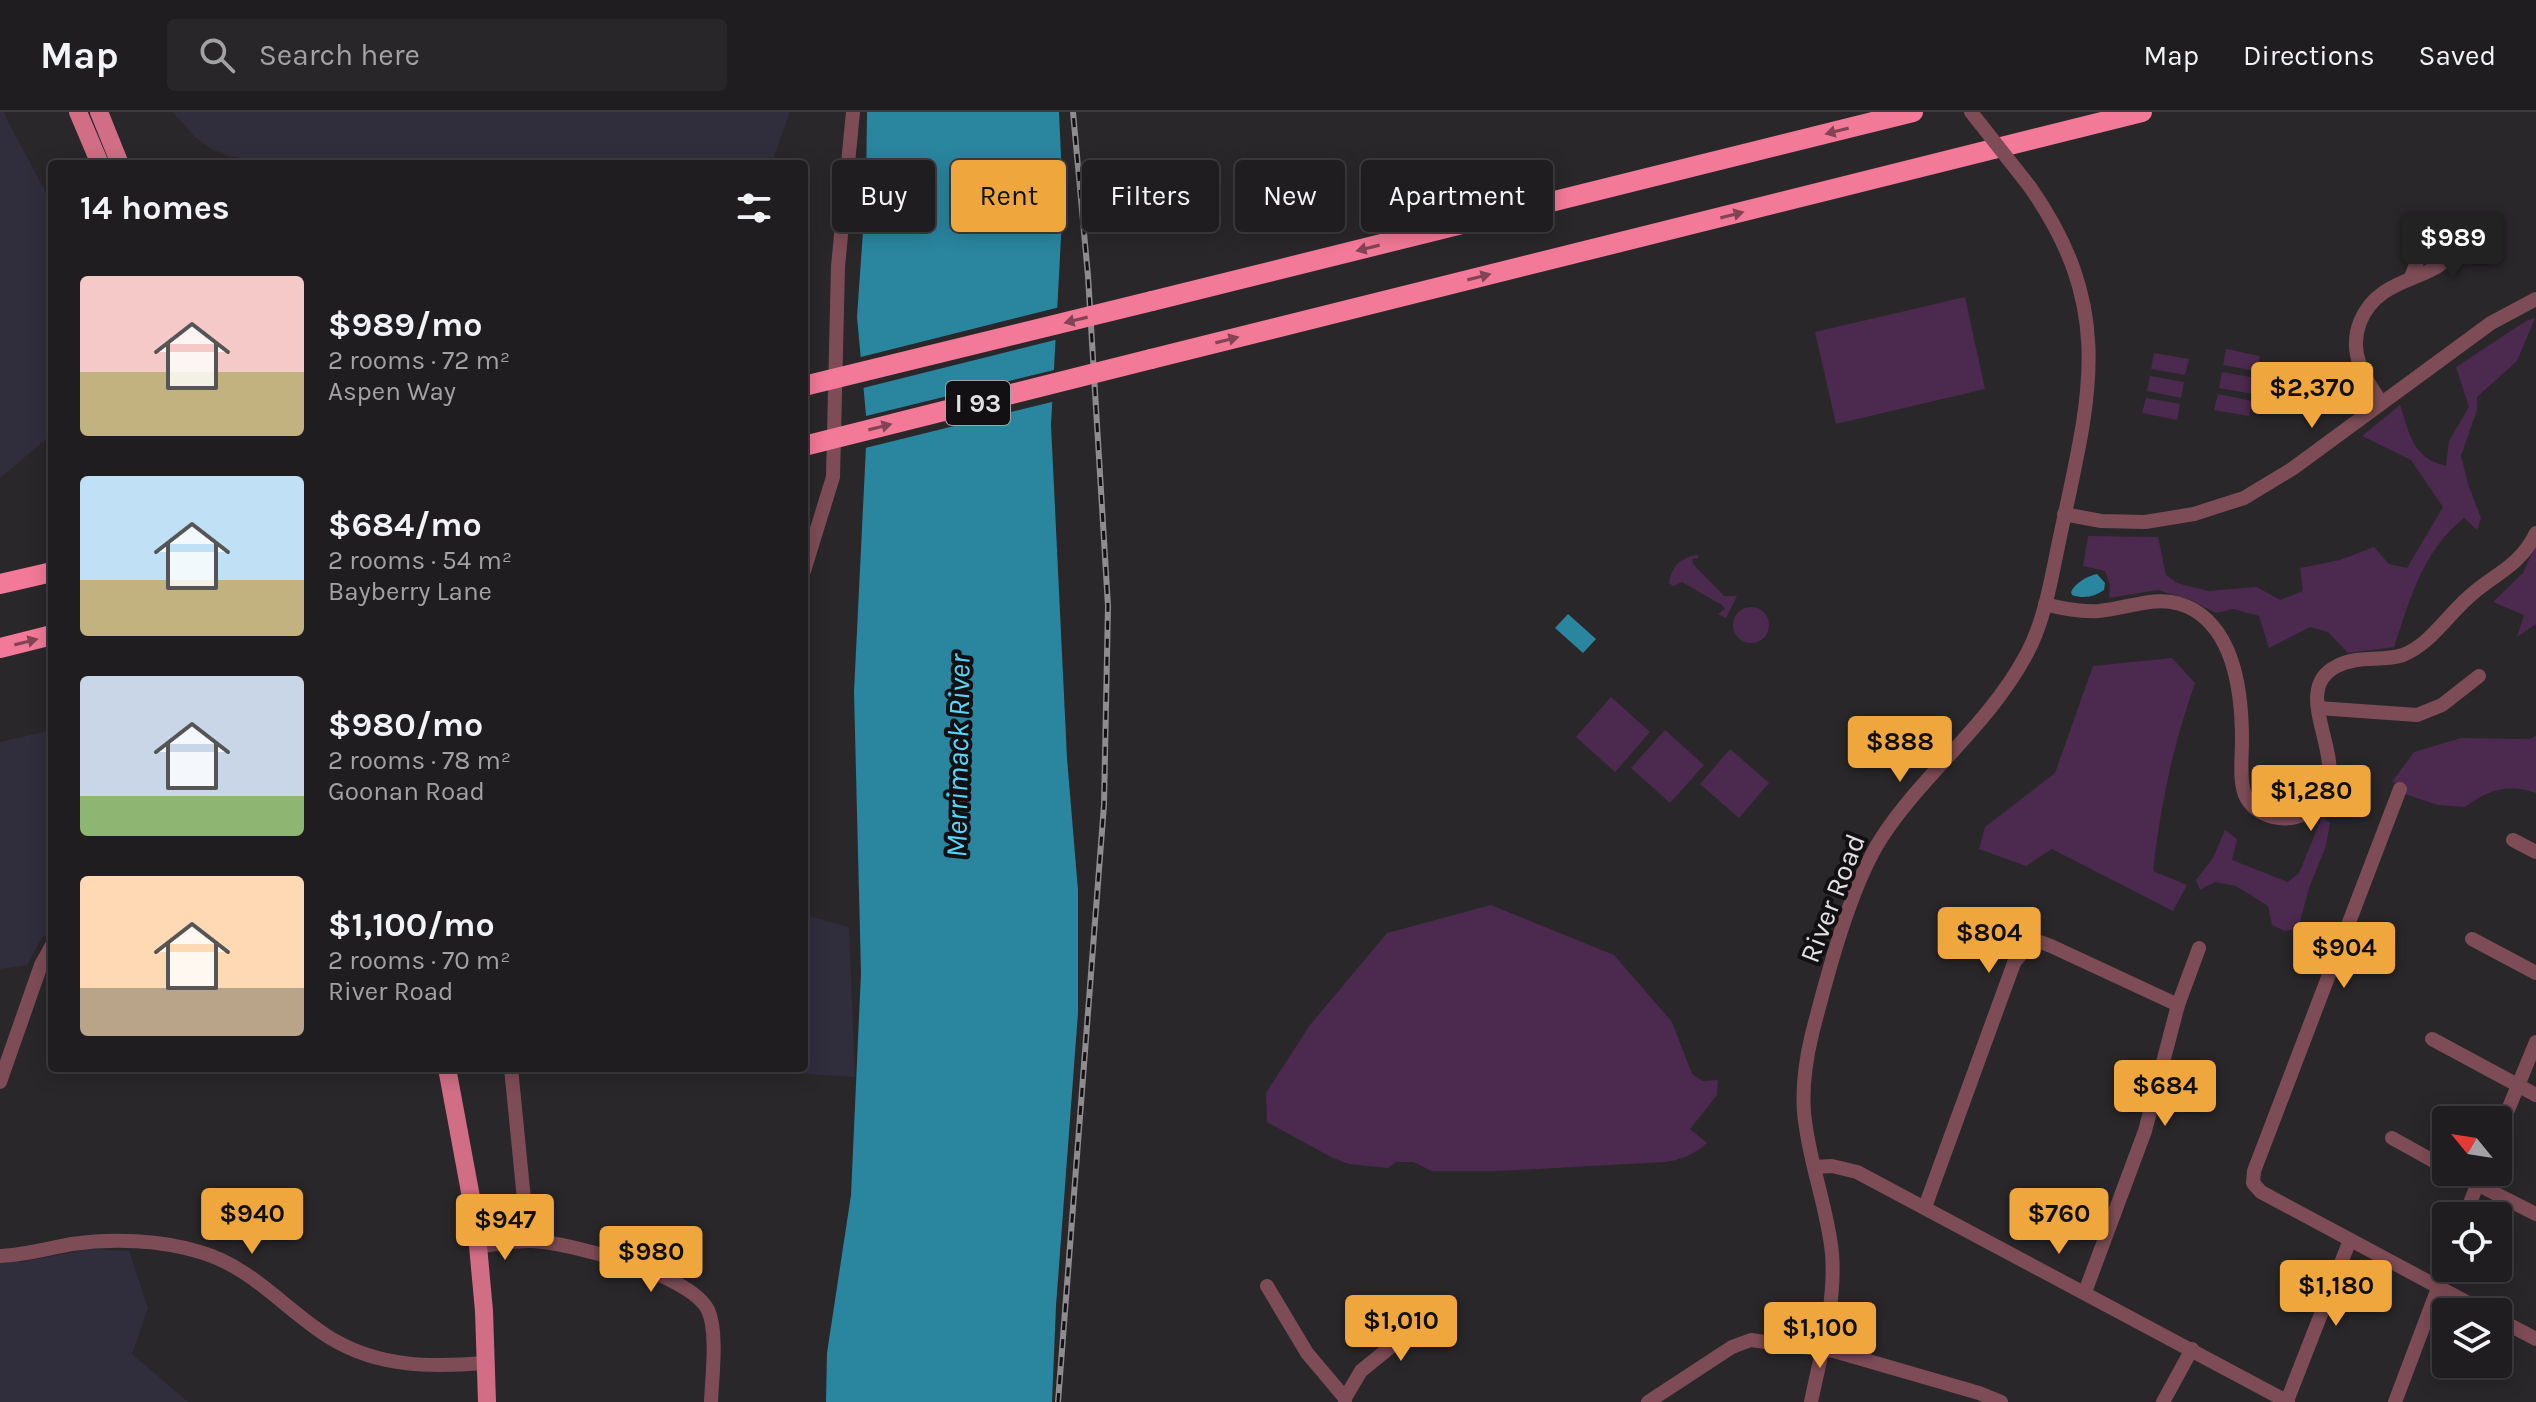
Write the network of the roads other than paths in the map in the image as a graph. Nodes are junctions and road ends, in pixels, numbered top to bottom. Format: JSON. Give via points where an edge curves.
{"nodes":[{"id":1,"x":78,"y":112,"type":"edge"},
{"id":2,"x":99,"y":112,"type":"edge"},
{"id":3,"x":853,"y":112,"type":"edge"},
{"id":4,"x":1913,"y":112,"type":"edge"},
{"id":5,"x":1971,"y":112,"type":"edge"},
{"id":6,"x":2142,"y":112,"type":"edge"},
{"id":7,"x":98,"y":160,"type":"edge"},
{"id":8,"x":118,"y":160,"type":"edge"},
{"id":9,"x":2411,"y":277,"type":"dead end"},
{"id":10,"x":2536,"y":299,"type":"edge"},
{"id":11,"x":808,"y":385,"type":"edge"},
{"id":12,"x":2381,"y":402,"type":"junction"},
{"id":13,"x":808,"y":445,"type":"edge"},
{"id":14,"x":2064,"y":514,"type":"junction"},
{"id":15,"x":2536,"y":533,"type":"edge"},
{"id":16,"x":808,"y":558,"type":"edge"},
{"id":17,"x":48,"y":573,"type":"edge"},
{"id":18,"x":0,"y":584,"type":"edge"},
{"id":19,"x":2045,"y":604,"type":"junction"},
{"id":20,"x":48,"y":636,"type":"edge"},
{"id":21,"x":0,"y":648,"type":"edge"},
{"id":22,"x":2479,"y":676,"type":"dead end"},
{"id":23,"x":2318,"y":708,"type":"junction"},
{"id":24,"x":2400,"y":789,"type":"dead end"},
{"id":25,"x":2513,"y":840,"type":"dead end"},
{"id":26,"x":2536,"y":852,"type":"edge"},
{"id":27,"x":2472,"y":939,"type":"dead end"},
{"id":28,"x":2199,"y":948,"type":"dead end"},
{"id":29,"x":48,"y":952,"type":"edge"},
{"id":30,"x":2536,"y":973,"type":"edge"},
{"id":31,"x":2178,"y":1005,"type":"junction"},
{"id":32,"x":2432,"y":1039,"type":"dead end"},
{"id":33,"x":2536,"y":1042,"type":"edge"},
{"id":34,"x":446,"y":1072,"type":"edge"},
{"id":35,"x":511,"y":1072,"type":"edge"},
{"id":36,"x":0,"y":1082,"type":"edge"},
{"id":37,"x":2518,"y":1086,"type":"junction"},
{"id":38,"x":2536,"y":1095,"type":"edge"},
{"id":39,"x":2510,"y":1106,"type":"edge"},
{"id":40,"x":2392,"y":1138,"type":"dead end"},
{"id":41,"x":2432,"y":1160,"type":"edge"},
{"id":42,"x":1815,"y":1167,"type":"junction"},
{"id":43,"x":2491,"y":1186,"type":"edge"},
{"id":44,"x":1925,"y":1207,"type":"junction"},
{"id":45,"x":2536,"y":1214,"type":"edge"},
{"id":46,"x":476,"y":1224,"type":"junction"},
{"id":47,"x":528,"y":1240,"type":"junction"},
{"id":48,"x":2350,"y":1240,"type":"junction"},
{"id":49,"x":478,"y":1247,"type":"junction"},
{"id":50,"x":0,"y":1256,"type":"edge"},
{"id":51,"x":2440,"y":1282,"type":"edge"},
{"id":52,"x":1267,"y":1286,"type":"dead end"},
{"id":53,"x":2438,"y":1287,"type":"junction"},
{"id":54,"x":2085,"y":1292,"type":"junction"},
{"id":55,"x":2459,"y":1298,"type":"edge"},
{"id":56,"x":1432,"y":1313,"type":"dead end"},
{"id":57,"x":2512,"y":1326,"type":"edge"},
{"id":58,"x":2536,"y":1339,"type":"edge"},
{"id":59,"x":2192,"y":1349,"type":"junction"},
{"id":60,"x":1821,"y":1351,"type":"junction"},
{"id":61,"x":486,"y":1363,"type":"junction"},
{"id":62,"x":1345,"y":1400,"type":"edge"},
{"id":63,"x":487,"y":1402,"type":"edge"},
{"id":64,"x":711,"y":1402,"type":"edge"},
{"id":65,"x":1648,"y":1402,"type":"edge"},
{"id":66,"x":1811,"y":1402,"type":"edge"},
{"id":67,"x":2001,"y":1402,"type":"edge"},
{"id":68,"x":2163,"y":1402,"type":"edge"},
{"id":69,"x":2288,"y":1402,"type":"edge"},
{"id":70,"x":2395,"y":1402,"type":"edge"}],
"edges":[{"from":1,"to":7,"type":"main road"},
{"from":2,"to":8,"type":"main road"},
{"from":3,"to":16,"type":"street","via":[[838,266],[833,477]]},
{"from":4,"to":11,"type":"highway","number":"I 93","one_way":true,"bridge":true},
{"from":5,"to":14,"type":"street","name":"River Road","bridge":true,"via":[[2050,218],[2083,297],[2090,342],[2087,398]]},
{"from":13,"to":6,"type":"highway","number":"I 93","one_way":true,"bridge":true},
{"from":9,"to":12,"type":"street","via":[[2377,296],[2356,335],[2360,368]]},
{"from":10,"to":12,"type":"street","via":[[2491,323]]},
{"from":12,"to":14,"type":"street","via":[[2267,486],[2222,507],[2124,523]]},
{"from":14,"to":19,"type":"street","name":"River Road"},
{"from":15,"to":23,"type":"street","via":[[2514,564],[2473,592],[2419,646],[2402,655],[2331,669],[2318,690]]},
{"from":17,"to":18,"type":"highway"},
{"from":19,"to":23,"type":"street","via":[[2089,611],[2158,600],[2192,608],[2209,622],[2238,684],[2246,796],[2270,816],[2304,815],[2326,790],[2331,769]]},
{"from":19,"to":42,"type":"street","name":"River Road","via":[[2017,671],[1895,818],[1864,872],[1806,1064],[1804,1111]]},
{"from":21,"to":20,"type":"highway","one_way":true},
{"from":22,"to":23,"type":"street","via":[[2442,705],[2417,715]]},
{"from":24,"to":48,"type":"street","via":[[2254,1171],[2253,1183],[2261,1192]]},
{"from":25,"to":26,"type":"street"},
{"from":27,"to":30,"type":"street"},
{"from":28,"to":31,"type":"street"},
{"from":29,"to":36,"type":"street"},
{"from":31,"to":44,"type":"street","via":[[2051,946],[2030,943],[2014,963]]},
{"from":31,"to":54,"type":"street","via":[[2145,1131]]},
{"from":32,"to":37,"type":"street"},
{"from":33,"to":37,"type":"street"},
{"from":34,"to":46,"type":"main road"},
{"from":35,"to":47,"type":"street"},
{"from":37,"to":38,"type":"street"},
{"from":37,"to":39,"type":"street"},
{"from":40,"to":41,"type":"street"},
{"from":42,"to":44,"type":"street","via":[[1857,1172]]},
{"from":42,"to":60,"type":"street","name":"River Road","via":[[1832,1255],[1830,1310]]},
{"from":43,"to":45,"type":"street"},
{"from":44,"to":54,"type":"street"},
{"from":46,"to":47,"type":"street","via":[[497,1224]]},
{"from":46,"to":49,"type":"main road"},
{"from":47,"to":49,"type":"street"},
{"from":47,"to":64,"type":"street","via":[[597,1252],[693,1294],[708,1311],[713,1337]]},
{"from":48,"to":53,"type":"street"},
{"from":48,"to":69,"type":"street"},
{"from":49,"to":61,"type":"main road"},
{"from":50,"to":61,"type":"street","via":[[112,1241],[188,1249],[233,1266],[332,1339],[362,1353],[411,1366]]},
{"from":51,"to":53,"type":"street"},
{"from":52,"to":62,"type":"street","via":[[1307,1353]]},
{"from":53,"to":55,"type":"street"},
{"from":53,"to":70,"type":"street"},
{"from":54,"to":59,"type":"street"},
{"from":56,"to":62,"type":"street","via":[[1361,1371]]},
{"from":57,"to":58,"type":"street"},
{"from":59,"to":68,"type":"street"},
{"from":59,"to":69,"type":"street"},
{"from":60,"to":65,"type":"street","via":[[1740,1342]]},
{"from":60,"to":66,"type":"street","name":"River Road"},
{"from":60,"to":67,"type":"street","via":[[1882,1364]]},
{"from":61,"to":63,"type":"main road"}]}
